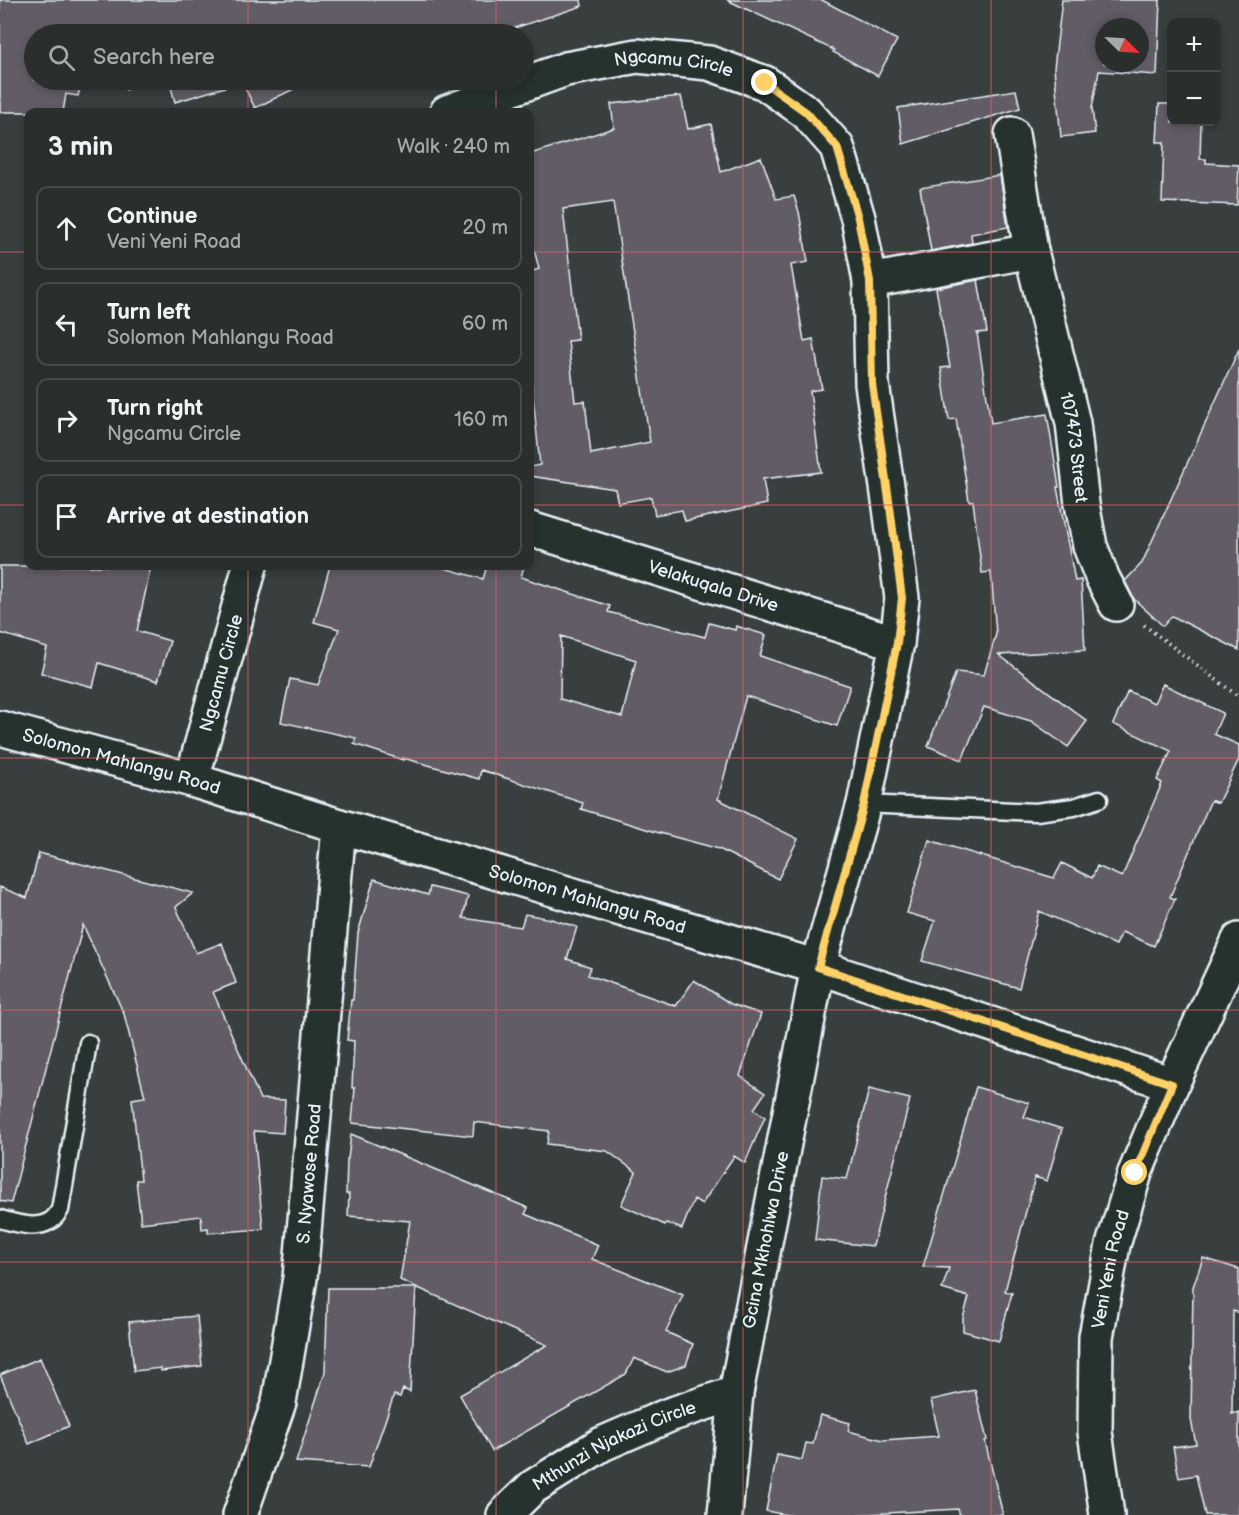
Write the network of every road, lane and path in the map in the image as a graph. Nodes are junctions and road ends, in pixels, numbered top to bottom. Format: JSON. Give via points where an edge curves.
{"nodes":[{"id":1,"x":534,"y":81,"type":"edge"},
{"id":2,"x":508,"y":90,"type":"edge"},
{"id":3,"x":458,"y":108,"type":"edge"},
{"id":4,"x":1012,"y":134,"type":"dead end"},
{"id":5,"x":1031,"y":251,"type":"junction"},
{"id":6,"x":870,"y":281,"type":"junction"},
{"id":7,"x":534,"y":531,"type":"edge"},
{"id":8,"x":249,"y":570,"type":"edge"},
{"id":9,"x":1116,"y":604,"type":"joint"},
{"id":10,"x":897,"y":643,"type":"junction"},
{"id":11,"x":1239,"y":697,"type":"edge"},
{"id":12,"x":0,"y":728,"type":"edge"},
{"id":13,"x":192,"y":780,"type":"junction"},
{"id":14,"x":1099,"y":799,"type":"dead end"},
{"id":15,"x":864,"y":804,"type":"junction"},
{"id":16,"x":339,"y":826,"type":"junction"},
{"id":17,"x":1239,"y":940,"type":"edge"},
{"id":18,"x":818,"y":967,"type":"junction"},
{"id":19,"x":88,"y":1043,"type":"dead end"},
{"id":20,"x":1172,"y":1084,"type":"junction"},
{"id":21,"x":0,"y":1219,"type":"edge"},
{"id":22,"x":736,"y":1393,"type":"junction"},
{"id":23,"x":240,"y":1515,"type":"edge"},
{"id":24,"x":504,"y":1515,"type":"edge"},
{"id":25,"x":725,"y":1515,"type":"edge"},
{"id":26,"x":1107,"y":1515,"type":"edge"}],
"edges":[{"from":1,"to":6,"type":"street","name":"Ngcamu Circle","via":[[566,69],[637,56],[709,63],[765,83],[806,112],[837,147],[858,218]]},
{"from":2,"to":3,"type":"street","name":"Ngcamu Circle"},
{"from":4,"to":5,"type":"street","name":"107473 Street"},
{"from":5,"to":6,"type":"street"},
{"from":5,"to":9,"type":"street","name":"107473 Street","via":[[1073,423],[1090,546]]},
{"from":6,"to":10,"type":"street","name":"Ngcamu Circle","via":[[872,384],[902,598]]},
{"from":7,"to":10,"type":"street","name":"Velakuqala Drive"},
{"from":8,"to":13,"type":"street","name":"Ngcamu Circle"},
{"from":9,"to":11,"type":"path"},
{"from":10,"to":15,"type":"street","name":"Ngcamu Circle"},
{"from":12,"to":13,"type":"street","name":"Solomon Mahlangu Road"},
{"from":13,"to":16,"type":"street","name":"Solomon Mahlangu Road"},
{"from":14,"to":15,"type":"lane","via":[[1036,812]]},
{"from":15,"to":18,"type":"street","name":"Ngcamu Circle"},
{"from":16,"to":18,"type":"street","name":"Solomon Mahlangu Road"},
{"from":16,"to":23,"type":"street","name":"S. Nyawose Road","via":[[300,1278],[279,1402]]},
{"from":17,"to":20,"type":"street","name":"Veni Yeni Road"},
{"from":18,"to":20,"type":"street","name":"Solomon Mahlangu Road"},
{"from":18,"to":22,"type":"street","name":"Gcina Mkhohlwa Drive"},
{"from":19,"to":21,"type":"lane","via":[[60,1210],[52,1221],[37,1226]]},
{"from":20,"to":26,"type":"street","name":"Veni Yeni Road","via":[[1135,1173],[1113,1245],[1096,1337],[1095,1432]]},
{"from":22,"to":24,"type":"street","name":"Mthunzi Njakazi Circle","via":[[669,1415],[602,1444],[533,1487]]},
{"from":22,"to":25,"type":"street","name":"Gcina Mkhohlwa Drive"}]}
